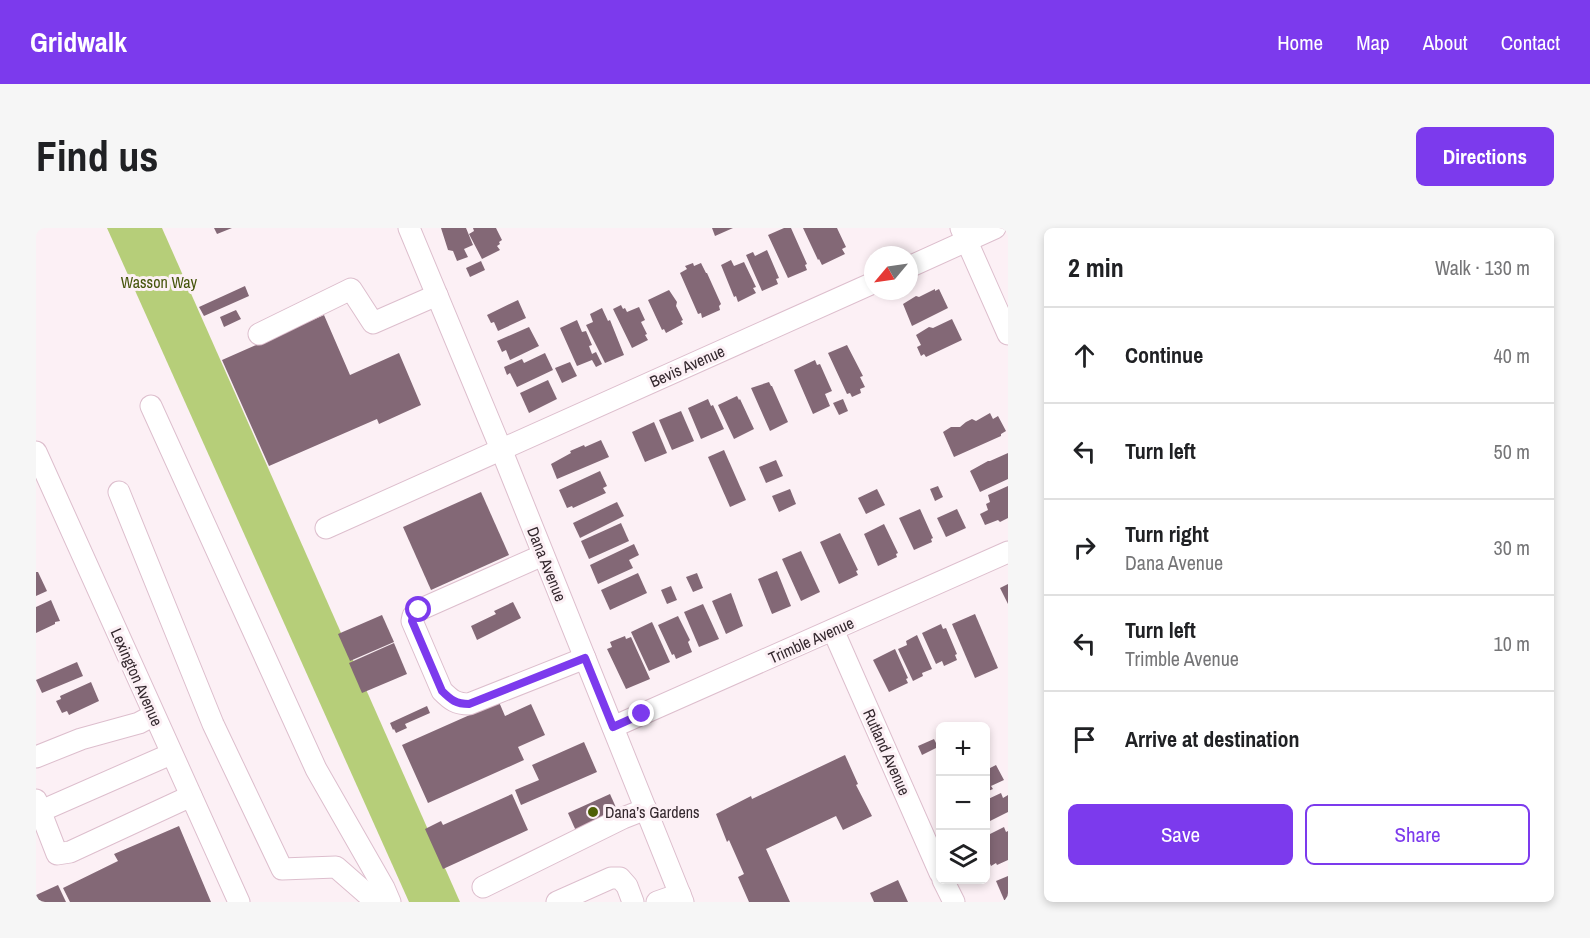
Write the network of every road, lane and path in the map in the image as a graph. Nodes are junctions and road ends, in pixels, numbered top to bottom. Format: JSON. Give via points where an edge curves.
{"nodes":[{"id":1,"x":409,"y":228,"type":"edge"},
{"id":2,"x":995,"y":228,"type":"edge"},
{"id":3,"x":964,"y":235,"type":"edge"},
{"id":4,"x":918,"y":262,"type":"edge"},
{"id":5,"x":864,"y":287,"type":"edge"},
{"id":6,"x":437,"y":295,"type":"junction"},
{"id":7,"x":260,"y":334,"type":"dead end"},
{"id":8,"x":1008,"y":334,"type":"edge"},
{"id":9,"x":151,"y":406,"type":"dead end"},
{"id":10,"x":501,"y":449,"type":"junction"},
{"id":11,"x":36,"y":452,"type":"edge"},
{"id":12,"x":119,"y":492,"type":"dead end"},
{"id":13,"x":326,"y":528,"type":"dead end"},
{"id":14,"x":1008,"y":552,"type":"edge"},
{"id":15,"x":543,"y":555,"type":"junction"},
{"id":16,"x":833,"y":630,"type":"junction"},
{"id":17,"x":585,"y":658,"type":"junction"},
{"id":18,"x":154,"y":715,"type":"junction"},
{"id":19,"x":613,"y":727,"type":"junction"},
{"id":20,"x":171,"y":754,"type":"junction"},
{"id":21,"x":36,"y":757,"type":"edge"},
{"id":22,"x":191,"y":796,"type":"junction"},
{"id":23,"x":39,"y":806,"type":"edge"},
{"id":24,"x":645,"y":809,"type":"junction"},
{"id":25,"x":936,"y":864,"type":"edge"},
{"id":26,"x":946,"y":884,"type":"edge"},
{"id":27,"x":483,"y":887,"type":"dead end"},
{"id":28,"x":682,"y":898,"type":"edge"},
{"id":29,"x":239,"y":902,"type":"edge"},
{"id":30,"x":375,"y":902,"type":"edge"},
{"id":31,"x":390,"y":902,"type":"edge"},
{"id":32,"x":557,"y":902,"type":"edge"},
{"id":33,"x":633,"y":902,"type":"edge"},
{"id":34,"x":657,"y":902,"type":"edge"},
{"id":35,"x":954,"y":902,"type":"edge"}],
"edges":[{"from":1,"to":6,"type":"street","name":"Dana Avenue"},
{"from":2,"to":3,"type":"street"},
{"from":3,"to":4,"type":"street"},
{"from":3,"to":8,"type":"street"},
{"from":5,"to":10,"type":"street","name":"Bevis Avenue"},
{"from":6,"to":7,"type":"street","via":[[373,323],[351,289]]},
{"from":6,"to":10,"type":"street","name":"Dana Avenue"},
{"from":9,"to":31,"type":"street","via":[[316,769]]},
{"from":10,"to":13,"type":"street","name":"Bevis Avenue"},
{"from":10,"to":15,"type":"street","name":"Dana Avenue"},
{"from":11,"to":18,"type":"street","name":"Lexington Avenue"},
{"from":12,"to":30,"type":"street","via":[[213,724],[282,869],[336,867]]},
{"from":14,"to":16,"type":"street","name":"Trimble Avenue"},
{"from":15,"to":17,"type":"street","name":"Dana Avenue"},
{"from":15,"to":17,"type":"street","via":[[419,610],[412,621],[442,691],[459,704],[469,704]]},
{"from":16,"to":19,"type":"street","name":"Trimble Avenue"},
{"from":16,"to":25,"type":"street","name":"Rutland Avenue"},
{"from":17,"to":19,"type":"street","name":"Dana Avenue"},
{"from":18,"to":20,"type":"street","name":"Lexington Avenue"},
{"from":18,"to":21,"type":"street"},
{"from":19,"to":24,"type":"street","name":"Dana Avenue"},
{"from":20,"to":22,"type":"street","name":"Lexington Avenue"},
{"from":20,"to":23,"type":"street"},
{"from":22,"to":23,"type":"street","via":[[57,854]]},
{"from":22,"to":29,"type":"street","name":"Lexington Avenue"},
{"from":24,"to":27,"type":"street"},
{"from":24,"to":28,"type":"street","name":"Dana Avenue"},
{"from":26,"to":35,"type":"street"},
{"from":28,"to":34,"type":"street"},
{"from":32,"to":33,"type":"street","via":[[611,878],[620,878]]}]}
